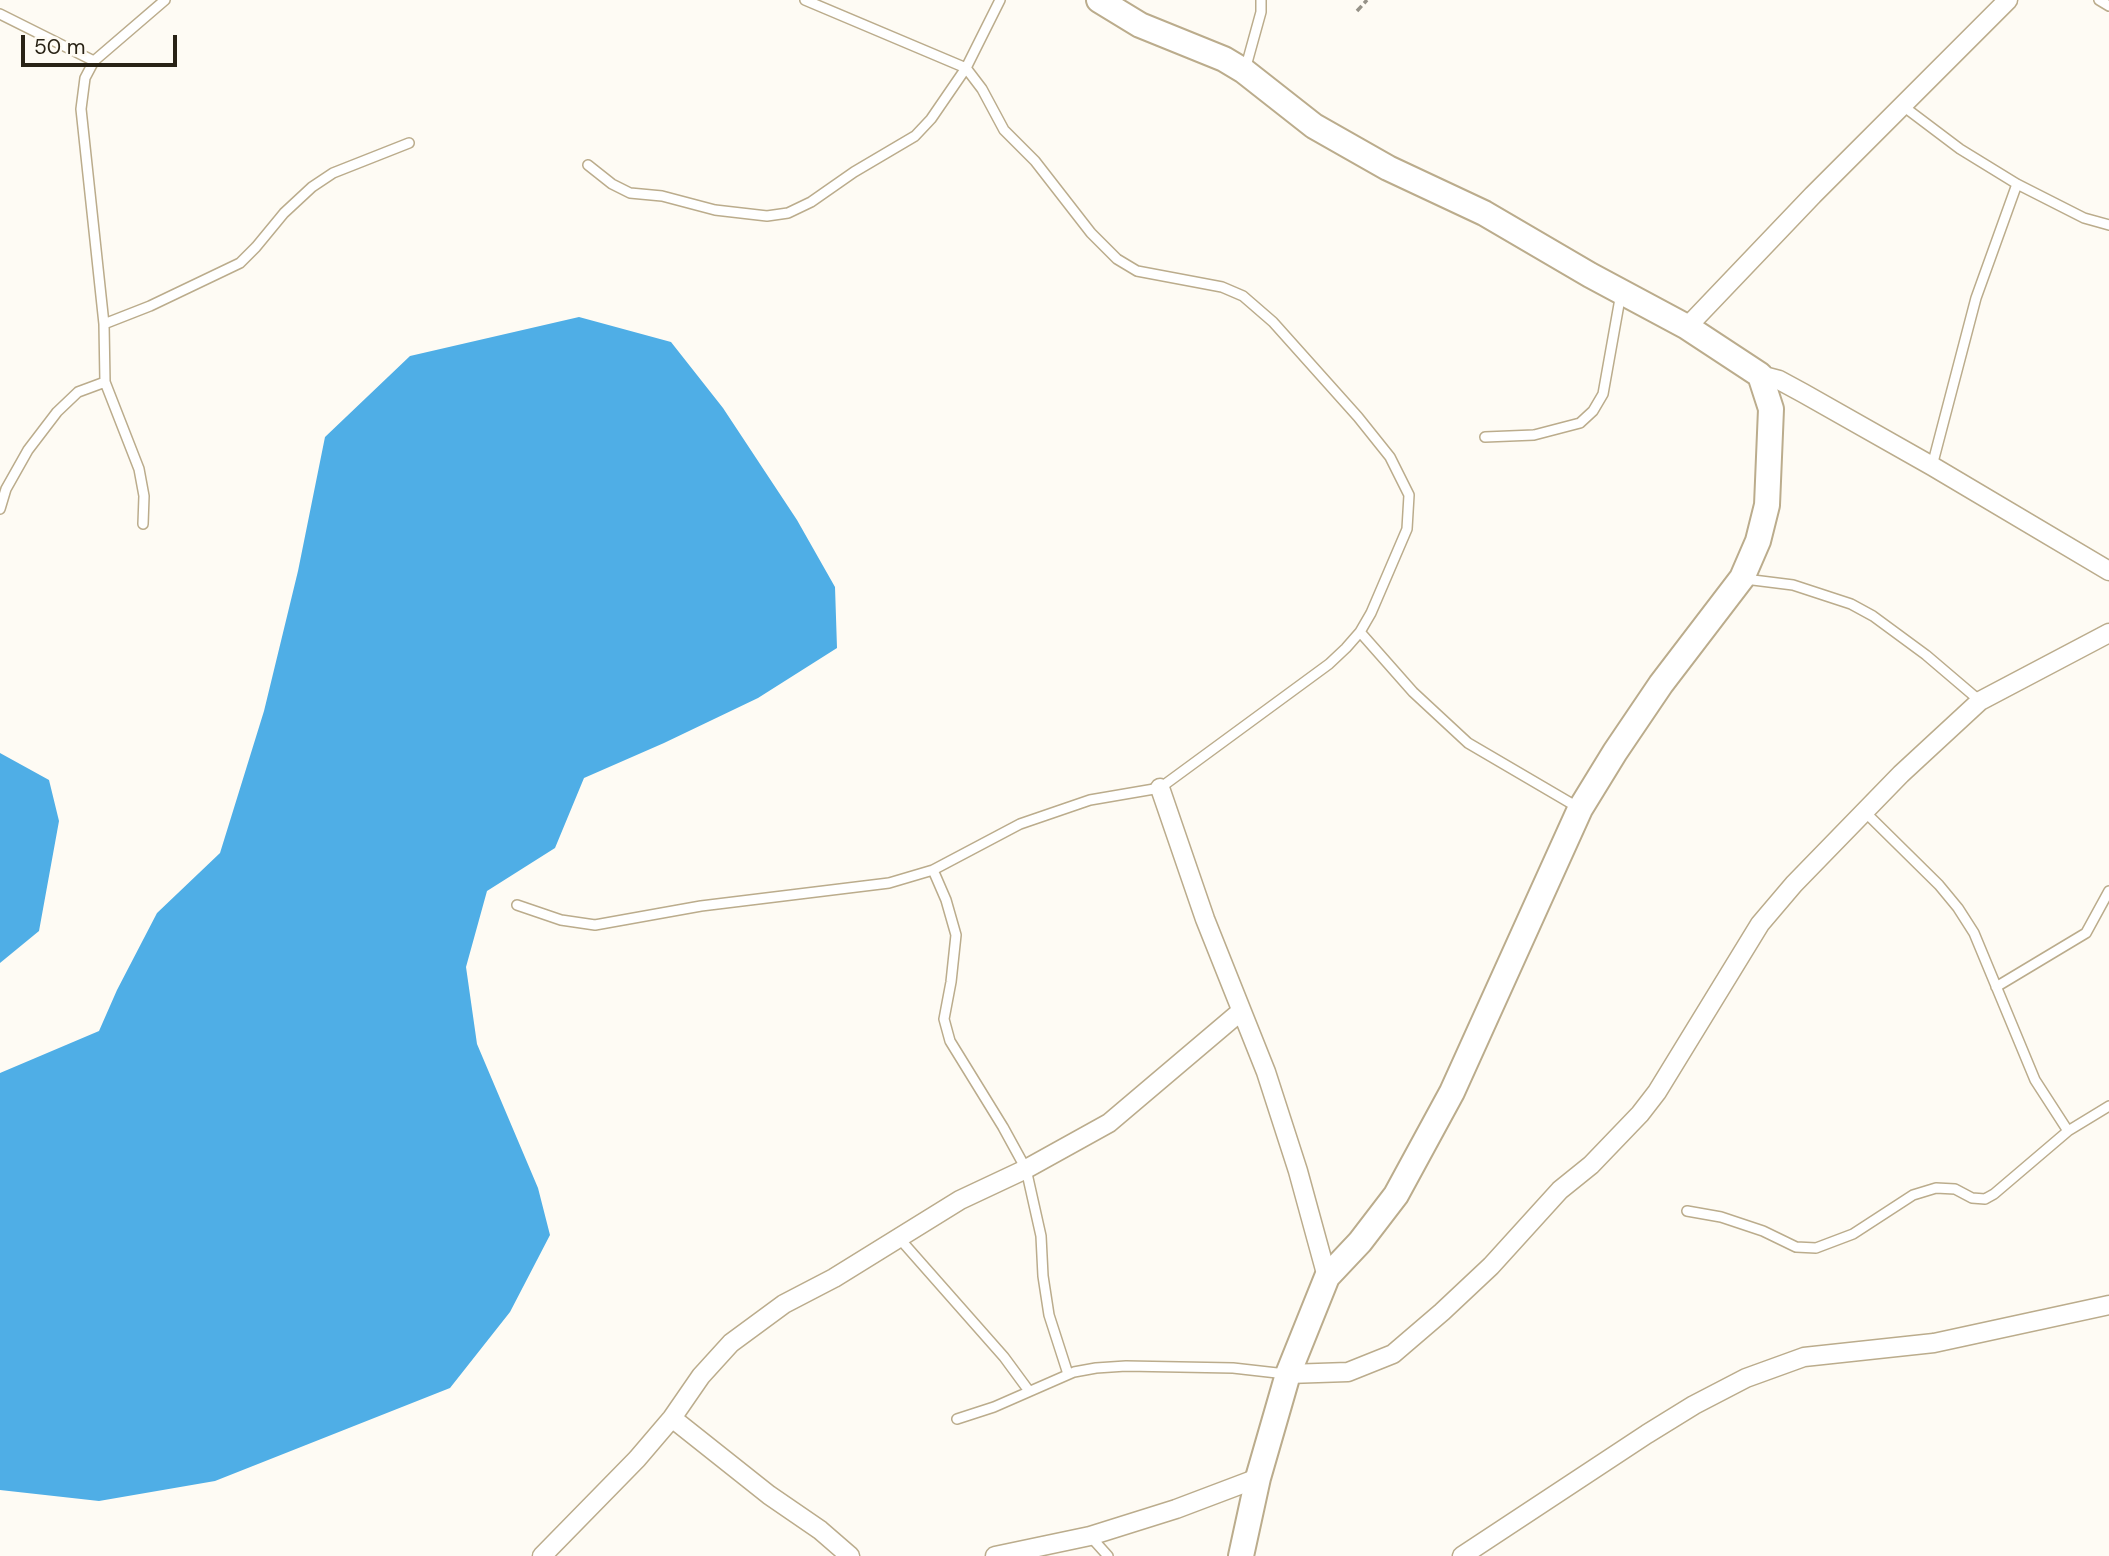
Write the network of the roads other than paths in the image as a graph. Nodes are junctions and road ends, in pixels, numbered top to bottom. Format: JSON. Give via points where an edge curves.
{"nodes":[{"id":1,"x":165,"y":0,"type":"edge"},
{"id":2,"x":806,"y":0,"type":"edge"},
{"id":3,"x":1000,"y":0,"type":"edge"},
{"id":4,"x":1099,"y":0,"type":"edge"},
{"id":5,"x":1261,"y":0,"type":"edge"},
{"id":6,"x":2008,"y":0,"type":"edge"},
{"id":7,"x":2099,"y":0,"type":"edge"},
{"id":8,"x":2109,"y":6,"type":"edge"},
{"id":9,"x":0,"y":14,"type":"edge"},
{"id":10,"x":94,"y":61,"type":"junction"},
{"id":11,"x":966,"y":68,"type":"junction"},
{"id":12,"x":1244,"y":71,"type":"junction"},
{"id":13,"x":1903,"y":106,"type":"junction"},
{"id":14,"x":409,"y":143,"type":"dead end"},
{"id":15,"x":588,"y":165,"type":"dead end"},
{"id":16,"x":2017,"y":184,"type":"junction"},
{"id":17,"x":2109,"y":225,"type":"edge"},
{"id":18,"x":1621,"y":292,"type":"junction"},
{"id":19,"x":103,"y":324,"type":"junction"},
{"id":20,"x":1687,"y":327,"type":"junction"},
{"id":21,"x":1759,"y":375,"type":"junction"},
{"id":22,"x":105,"y":382,"type":"junction"},
{"id":23,"x":1485,"y":437,"type":"dead end"},
{"id":24,"x":1932,"y":466,"type":"junction"},
{"id":25,"x":0,"y":509,"type":"edge"},
{"id":26,"x":143,"y":524,"type":"dead end"},
{"id":27,"x":2109,"y":571,"type":"edge"},
{"id":28,"x":1742,"y":579,"type":"junction"},
{"id":29,"x":1360,"y":632,"type":"junction"},
{"id":30,"x":2109,"y":633,"type":"edge"},
{"id":31,"x":1980,"y":701,"type":"junction"},
{"id":32,"x":1160,"y":788,"type":"junction"},
{"id":33,"x":1580,"y":808,"type":"junction"},
{"id":34,"x":1866,"y":812,"type":"junction"},
{"id":35,"x":933,"y":870,"type":"junction"},
{"id":36,"x":2109,"y":891,"type":"edge"},
{"id":37,"x":517,"y":905,"type":"dead end"},
{"id":38,"x":1996,"y":987,"type":"junction"},
{"id":39,"x":1240,"y":1012,"type":"junction"},
{"id":40,"x":2109,"y":1106,"type":"edge"},
{"id":41,"x":2068,"y":1132,"type":"junction"},
{"id":42,"x":1026,"y":1169,"type":"junction"},
{"id":43,"x":1686,"y":1211,"type":"dead end"},
{"id":44,"x":898,"y":1237,"type":"junction"},
{"id":45,"x":1327,"y":1277,"type":"junction"},
{"id":46,"x":2109,"y":1305,"type":"edge"},
{"id":47,"x":1068,"y":1374,"type":"junction"},
{"id":48,"x":1288,"y":1374,"type":"junction"},
{"id":49,"x":1029,"y":1391,"type":"junction"},
{"id":50,"x":672,"y":1418,"type":"junction"},
{"id":51,"x":957,"y":1419,"type":"dead end"},
{"id":52,"x":1258,"y":1478,"type":"junction"},
{"id":53,"x":1090,"y":1536,"type":"junction"},
{"id":54,"x":542,"y":1556,"type":"edge"},
{"id":55,"x":850,"y":1556,"type":"edge"},
{"id":56,"x":995,"y":1556,"type":"edge"},
{"id":57,"x":1108,"y":1556,"type":"edge"},
{"id":58,"x":1241,"y":1556,"type":"edge"},
{"id":59,"x":1462,"y":1556,"type":"edge"}],
"edges":[{"from":1,"to":10,"type":"lane"},
{"from":2,"to":11,"type":"lane"},
{"from":3,"to":11,"type":"lane"},
{"from":4,"to":12,"type":"street","via":[[1140,25]]},
{"from":5,"to":12,"type":"lane"},
{"from":6,"to":13,"type":"street"},
{"from":7,"to":8,"type":"lane"},
{"from":9,"to":10,"type":"lane"},
{"from":10,"to":19,"type":"lane","via":[[85,78],[81,108]]},
{"from":11,"to":15,"type":"lane","via":[[915,136],[788,213],[767,216],[715,210],[663,196],[630,193]]},
{"from":11,"to":29,"type":"lane","via":[[1004,130],[1035,160],[1117,260],[1137,271],[1222,287],[1243,296],[1273,322],[1390,457],[1409,495],[1407,529]]},
{"from":12,"to":18,"type":"street","via":[[1314,126],[1388,168],[1484,213]]},
{"from":13,"to":16,"type":"lane"},
{"from":13,"to":20,"type":"street"},
{"from":14,"to":19,"type":"lane","via":[[333,173],[312,187],[240,263]]},
{"from":16,"to":17,"type":"lane","via":[[2084,218]]},
{"from":16,"to":24,"type":"lane","via":[[1976,299]]},
{"from":18,"to":20,"type":"street"},
{"from":18,"to":23,"type":"lane","via":[[1603,394],[1593,411],[1580,423],[1534,435]]},
{"from":19,"to":22,"type":"lane"},
{"from":20,"to":21,"type":"street"},
{"from":21,"to":24,"type":"street","via":[[1779,380]]},
{"from":21,"to":28,"type":"street","via":[[1771,409],[1768,505]]},
{"from":22,"to":25,"type":"lane","via":[[78,392],[57,412],[28,450]]},
{"from":22,"to":26,"type":"lane","via":[[139,469]]},
{"from":24,"to":27,"type":"street"},
{"from":28,"to":31,"type":"lane","via":[[1793,585],[1851,604],[1884,624]]},
{"from":28,"to":33,"type":"street","via":[[1653,695]]},
{"from":29,"to":32,"type":"lane","via":[[1329,664]]},
{"from":29,"to":33,"type":"lane","via":[[1413,692],[1468,743]]},
{"from":30,"to":31,"type":"street"},
{"from":31,"to":34,"type":"street"},
{"from":32,"to":35,"type":"lane","via":[[1090,800],[1020,824]]},
{"from":32,"to":39,"type":"street"},
{"from":33,"to":45,"type":"street","via":[[1451,1092],[1402,1184],[1360,1242]]},
{"from":34,"to":38,"type":"lane","via":[[1958,908],[1974,933]]},
{"from":34,"to":48,"type":"street","via":[[1760,924],[1640,1114],[1560,1190],[1491,1266],[1394,1353],[1348,1372]]},
{"from":35,"to":37,"type":"lane","via":[[889,883],[701,906],[595,925],[561,920]]},
{"from":35,"to":42,"type":"lane","via":[[956,935],[944,1019],[950,1041]]},
{"from":36,"to":38,"type":"lane","via":[[2086,933]]},
{"from":38,"to":41,"type":"lane","via":[[2035,1080]]},
{"from":39,"to":42,"type":"street","via":[[1109,1123]]},
{"from":39,"to":45,"type":"street","via":[[1266,1072]]},
{"from":40,"to":41,"type":"lane"},
{"from":41,"to":43,"type":"lane","via":[[1984,1199],[1936,1188],[1913,1195],[1853,1234],[1816,1248],[1796,1247],[1721,1217]]},
{"from":42,"to":44,"type":"street","via":[[960,1200]]},
{"from":42,"to":47,"type":"lane","via":[[1041,1236],[1049,1315]]},
{"from":44,"to":49,"type":"lane"},
{"from":44,"to":50,"type":"street","via":[[784,1304],[731,1343]]},
{"from":45,"to":48,"type":"street"},
{"from":46,"to":59,"type":"street","via":[[1934,1343],[1804,1357],[1746,1378],[1647,1434]]},
{"from":47,"to":48,"type":"lane","via":[[1110,1367],[1174,1366]]},
{"from":47,"to":49,"type":"lane"},
{"from":48,"to":52,"type":"street"},
{"from":49,"to":51,"type":"lane"},
{"from":50,"to":54,"type":"street"},
{"from":50,"to":55,"type":"street"},
{"from":52,"to":53,"type":"street"},
{"from":52,"to":58,"type":"street"},
{"from":53,"to":56,"type":"street"},
{"from":53,"to":57,"type":"lane"}]}
